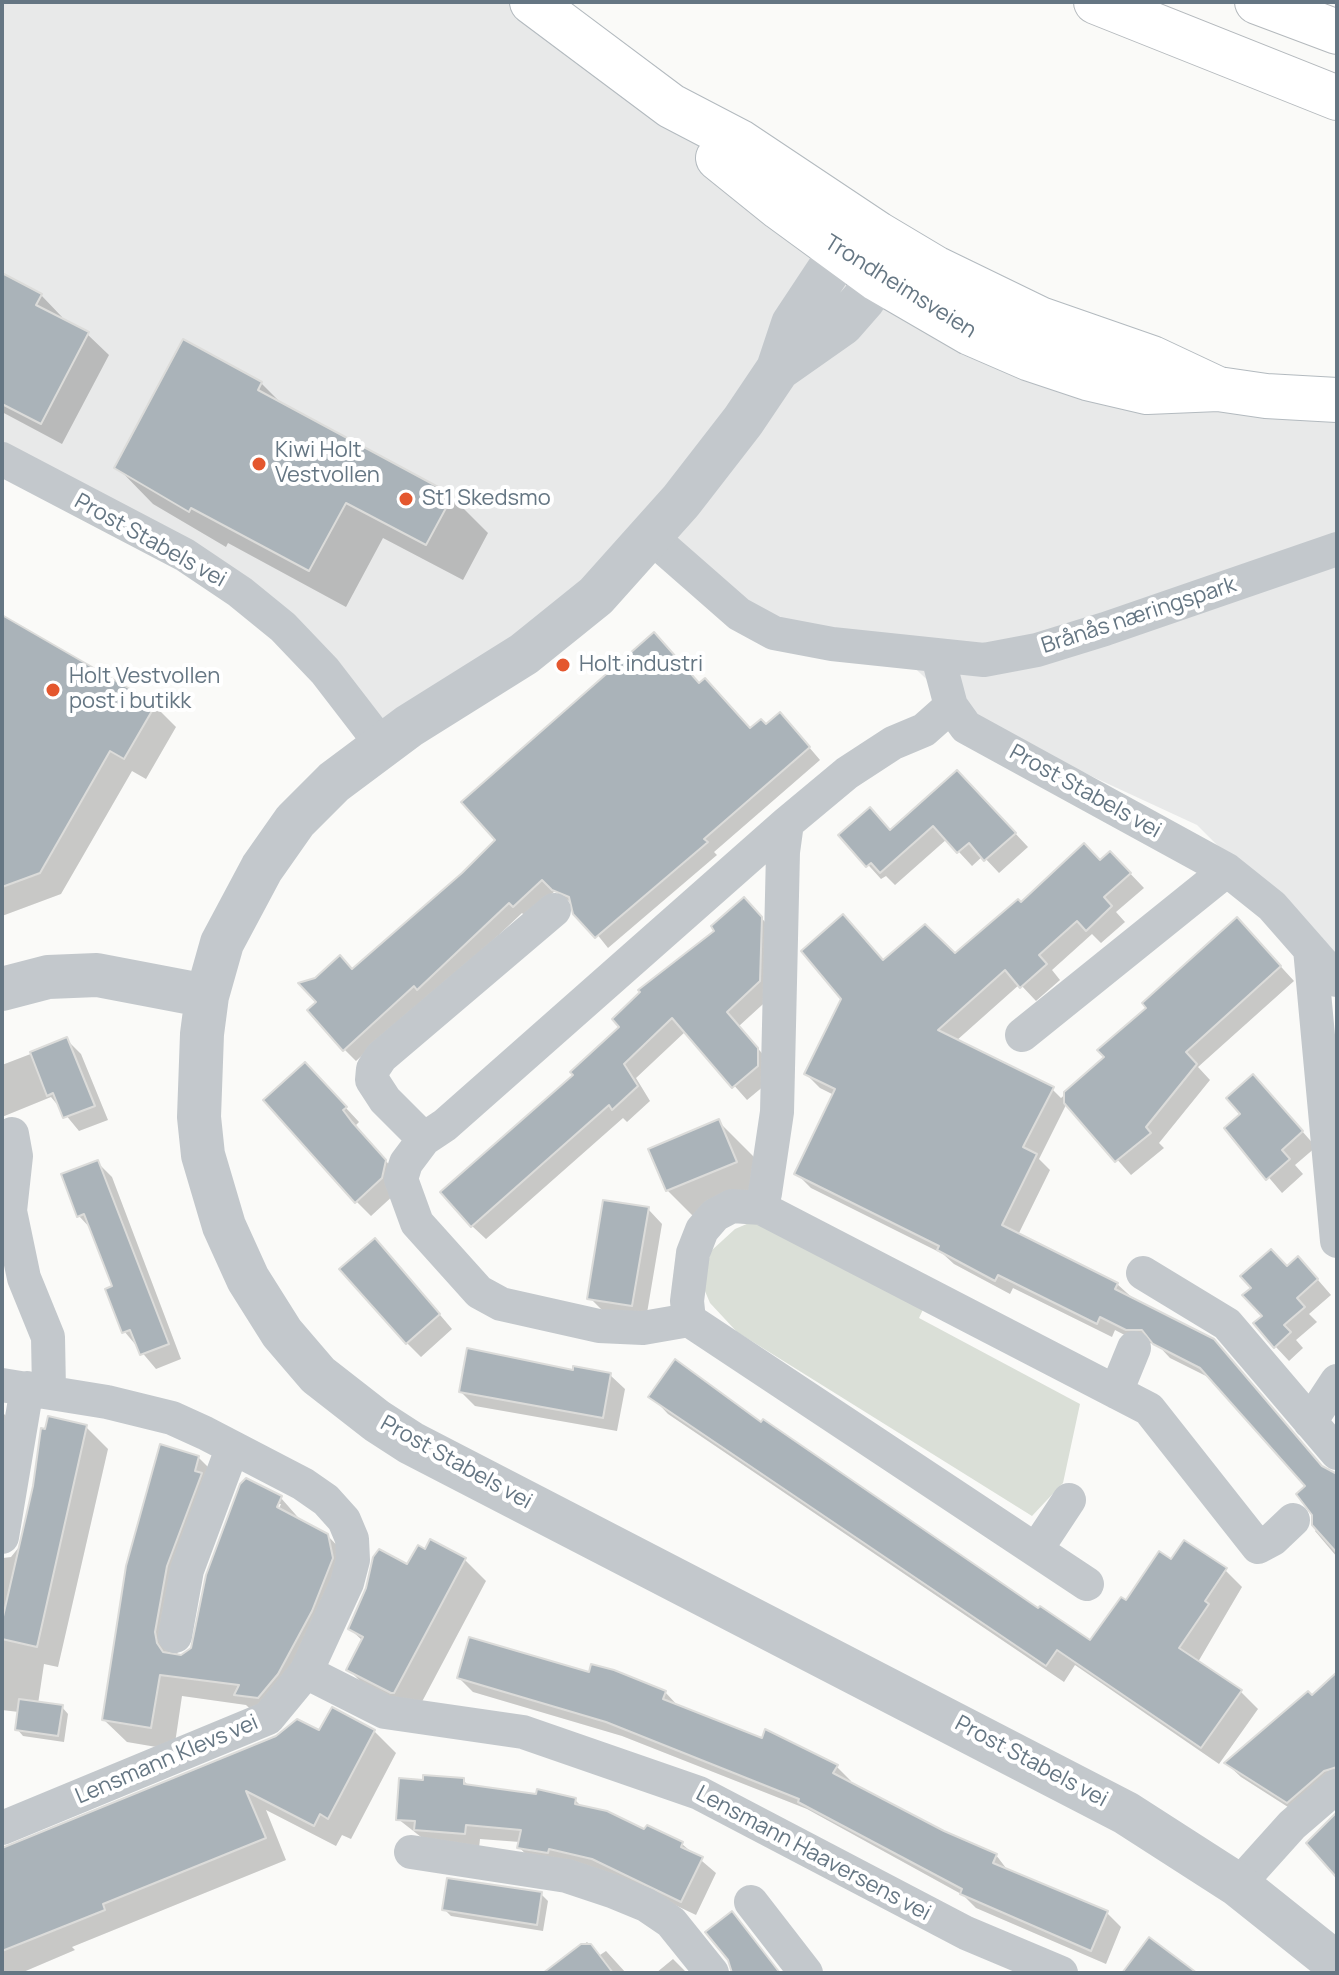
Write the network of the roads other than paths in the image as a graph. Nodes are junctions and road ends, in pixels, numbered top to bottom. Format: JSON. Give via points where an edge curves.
{"nodes":[{"id":1,"x":532,"y":2,"type":"edge"},
{"id":2,"x":1096,"y":2,"type":"edge"},
{"id":3,"x":1257,"y":2,"type":"edge"},
{"id":4,"x":1337,"y":32,"type":"edge"},
{"id":5,"x":1337,"y":98,"type":"edge"},
{"id":6,"x":859,"y":243,"type":"junction"},
{"id":7,"x":877,"y":279,"type":"junction"},
{"id":8,"x":778,"y":369,"type":"junction"},
{"id":9,"x":1218,"y":389,"type":"junction"},
{"id":10,"x":1337,"y":400,"type":"edge"},
{"id":11,"x":2,"y":459,"type":"edge"},
{"id":12,"x":650,"y":536,"type":"junction"},
{"id":13,"x":1337,"y":549,"type":"edge"},
{"id":14,"x":938,"y":657,"type":"junction"},
{"id":15,"x":951,"y":706,"type":"junction"},
{"id":16,"x":382,"y":745,"type":"junction"},
{"id":17,"x":787,"y":823,"type":"junction"},
{"id":18,"x":1227,"y":870,"type":"junction"},
{"id":19,"x":554,"y":910,"type":"dead end"},
{"id":20,"x":1310,"y":949,"type":"junction"},
{"id":21,"x":1337,"y":980,"type":"edge"},
{"id":22,"x":2,"y":989,"type":"edge"},
{"id":23,"x":207,"y":996,"type":"junction"},
{"id":24,"x":1022,"y":1035,"type":"dead end"},
{"id":25,"x":12,"y":1134,"type":"dead end"},
{"id":26,"x":424,"y":1139,"type":"junction"},
{"id":27,"x":761,"y":1208,"type":"junction"},
{"id":28,"x":1337,"y":1241,"type":"edge"},
{"id":29,"x":1143,"y":1273,"type":"dead end"},
{"id":30,"x":689,"y":1320,"type":"junction"},
{"id":31,"x":1134,"y":1348,"type":"dead end"},
{"id":32,"x":1337,"y":1381,"type":"edge"},
{"id":33,"x":26,"y":1388,"type":"edge"},
{"id":34,"x":1116,"y":1392,"type":"junction"},
{"id":35,"x":1310,"y":1422,"type":"junction"},
{"id":36,"x":232,"y":1449,"type":"junction"},
{"id":37,"x":1337,"y":1453,"type":"edge"},
{"id":38,"x":1069,"y":1500,"type":"dead end"},
{"id":39,"x":1293,"y":1520,"type":"dead end"},
{"id":40,"x":2,"y":1537,"type":"edge"},
{"id":41,"x":1036,"y":1550,"type":"junction"},
{"id":42,"x":1087,"y":1584,"type":"dead end"},
{"id":43,"x":175,"y":1636,"type":"dead end"},
{"id":44,"x":306,"y":1672,"type":"junction"},
{"id":45,"x":1337,"y":1786,"type":"edge"},
{"id":46,"x":2,"y":1828,"type":"edge"},
{"id":47,"x":411,"y":1852,"type":"dead end"},
{"id":48,"x":1238,"y":1885,"type":"junction"},
{"id":49,"x":751,"y":1902,"type":"dead end"},
{"id":50,"x":1337,"y":1964,"type":"edge"},
{"id":51,"x":1049,"y":1971,"type":"edge"},
{"id":52,"x":712,"y":1973,"type":"edge"},
{"id":53,"x":806,"y":1973,"type":"edge"}],
"edges":[{"from":1,"to":6,"type":"main road","name":"Trondheimsveien","via":[[671,106],[723,164]]},
{"from":2,"to":5,"type":"main road"},
{"from":3,"to":4,"type":"main road"},
{"from":6,"to":7,"type":"main road","name":"Trondheimsveien"},
{"from":6,"to":8,"type":"street","name":"Prost Stabels vei","via":[[793,324]]},
{"from":6,"to":9,"type":"main road","name":"Trondheimsveien"},
{"from":7,"to":8,"type":"street","name":"Prost Stabels vei","via":[[842,324]]},
{"from":7,"to":9,"type":"main road","name":"Trondheimsveien","via":[[970,333],[1087,378],[1147,392]]},
{"from":8,"to":12,"type":"street","name":"Prost Stabels vei","via":[[734,433]]},
{"from":9,"to":10,"type":"main road","name":"Trondheimsveien"},
{"from":11,"to":16,"type":"street","name":"Prost Stabels vei","via":[[185,555],[240,592],[325,671]]},
{"from":12,"to":14,"type":"street","via":[[739,614],[774,633]]},
{"from":12,"to":16,"type":"street","name":"Prost Stabels vei","via":[[596,596],[550,636]]},
{"from":13,"to":14,"type":"street","name":"Brånås næringspark","via":[[1037,650],[984,660]]},
{"from":14,"to":15,"type":"street","name":"Prost Stabels vei"},
{"from":15,"to":17,"type":"street","via":[[924,730],[847,773]]},
{"from":15,"to":18,"type":"street","name":"Prost Stabels vei","via":[[966,727]]},
{"from":16,"to":23,"type":"street","name":"Prost Stabels vei","via":[[334,782],[280,841],[222,943]]},
{"from":17,"to":26,"type":"street"},
{"from":17,"to":27,"type":"street","via":[[777,1112]]},
{"from":18,"to":20,"type":"street","name":"Prost Stabels vei","via":[[1272,906]]},
{"from":18,"to":24,"type":"street"},
{"from":19,"to":26,"type":"street","via":[[373,1069],[372,1080],[385,1100]]},
{"from":20,"to":21,"type":"street","name":"Prost Stabels vei"},
{"from":20,"to":28,"type":"street"},
{"from":22,"to":23,"type":"street","via":[[48,977],[97,975]]},
{"from":23,"to":48,"type":"street","name":"Prost Stabels vei","via":[[199,1117],[203,1155],[224,1226],[248,1279],[282,1333],[344,1398],[411,1443],[1055,1774],[1180,1845]]},
{"from":25,"to":33,"type":"street","via":[[16,1156],[10,1211],[24,1278],[48,1337]]},
{"from":26,"to":30,"type":"street","via":[[401,1179],[408,1199],[417,1223],[479,1292],[525,1311],[599,1326],[643,1328]]},
{"from":27,"to":30,"type":"street","via":[[732,1206],[702,1230],[693,1253]]},
{"from":27,"to":34,"type":"street"},
{"from":29,"to":35,"type":"street","via":[[1227,1324]]},
{"from":30,"to":41,"type":"street"},
{"from":31,"to":34,"type":"street"},
{"from":32,"to":35,"type":"street"},
{"from":33,"to":36,"type":"street","name":"Lensmann Klevs vei","via":[[172,1418]]},
{"from":33,"to":40,"type":"street"},
{"from":34,"to":39,"type":"street","via":[[1149,1409],[1258,1547]]},
{"from":35,"to":37,"type":"street"},
{"from":36,"to":43,"type":"street","via":[[187,1570]]},
{"from":36,"to":44,"type":"street","name":"Lensmann Klevs vei","via":[[326,1500],[352,1539],[347,1583]]},
{"from":38,"to":41,"type":"street"},
{"from":41,"to":42,"type":"street"},
{"from":44,"to":46,"type":"street","name":"Lensmann Klevs vei","via":[[268,1718]]},
{"from":44,"to":51,"type":"street","name":"Lensmann Haaversens vei","via":[[385,1712],[523,1732],[699,1793]]},
{"from":45,"to":48,"type":"street","via":[[1292,1825]]},
{"from":47,"to":52,"type":"street","via":[[567,1876],[612,1891],[671,1922]]},
{"from":48,"to":50,"type":"street","name":"Prost Stabels vei"},
{"from":49,"to":53,"type":"street"}]}
